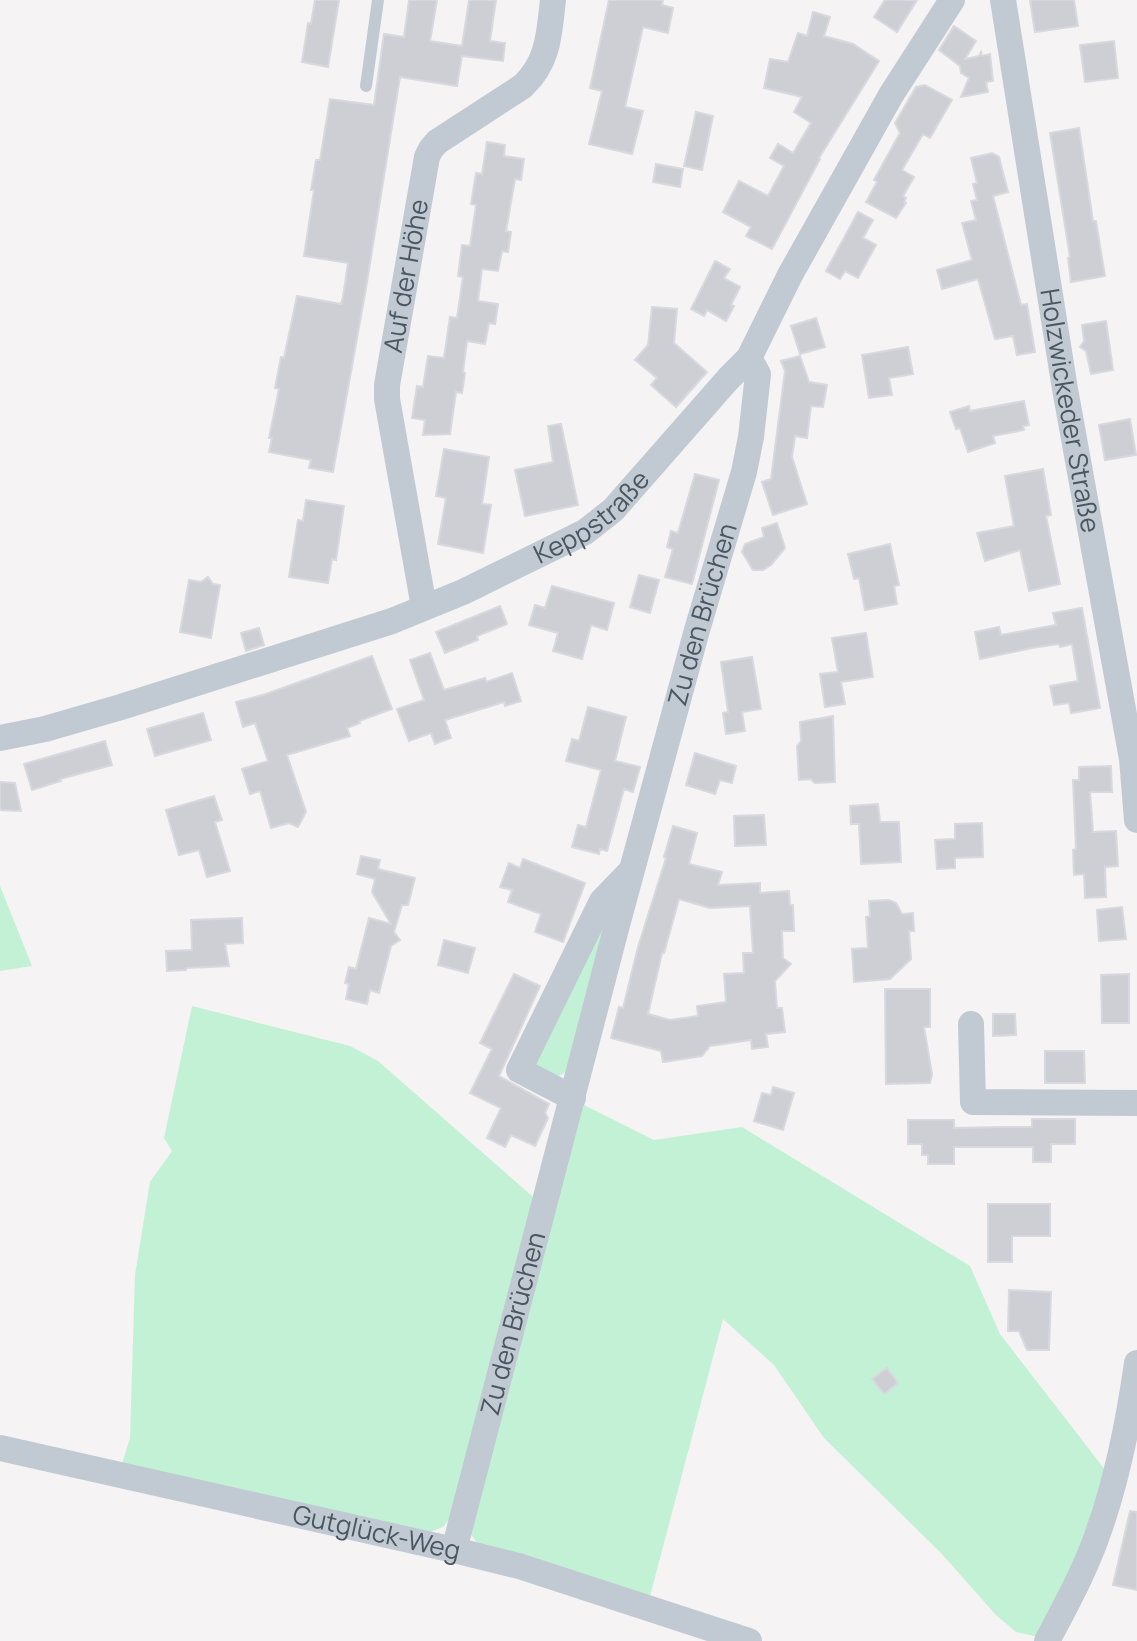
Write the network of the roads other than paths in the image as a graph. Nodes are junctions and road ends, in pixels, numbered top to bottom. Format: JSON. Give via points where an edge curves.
{"nodes":[{"id":1,"x":378,"y":0,"type":"edge"},
{"id":2,"x":553,"y":0,"type":"edge"},
{"id":3,"x":952,"y":0,"type":"edge"},
{"id":4,"x":1003,"y":0,"type":"edge"},
{"id":5,"x":366,"y":86,"type":"dead end"},
{"id":6,"x":749,"y":358,"type":"junction"},
{"id":7,"x":424,"y":607,"type":"junction"},
{"id":8,"x":0,"y":738,"type":"edge"},
{"id":9,"x":1137,"y":820,"type":"edge"},
{"id":10,"x":632,"y":871,"type":"junction"},
{"id":11,"x":971,"y":1024,"type":"dead end"},
{"id":12,"x":573,"y":1098,"type":"junction"},
{"id":13,"x":1137,"y":1103,"type":"edge"},
{"id":14,"x":1137,"y":1363,"type":"edge"},
{"id":15,"x":0,"y":1448,"type":"edge"},
{"id":16,"x":454,"y":1550,"type":"junction"},
{"id":17,"x":749,"y":1641,"type":"edge"},
{"id":18,"x":1047,"y":1641,"type":"edge"}],
"edges":[{"from":1,"to":5,"type":"lane"},
{"from":2,"to":7,"type":"street","name":"Auf der Höhe","via":[[547,47],[531,78],[437,142],[427,157],[387,385]]},
{"from":3,"to":6,"type":"street","name":"Keppstraße","via":[[891,95]]},
{"from":4,"to":9,"type":"street","name":"Holzwickeder Straße","via":[[1065,389],[1132,759]]},
{"from":6,"to":7,"type":"street","name":"Keppstraße","via":[[613,510],[585,532]]},
{"from":6,"to":10,"type":"street","name":"Zu den Brüchen","via":[[758,374],[744,472]]},
{"from":7,"to":8,"type":"street","name":"Keppstraße","via":[[121,707]]},
{"from":10,"to":12,"type":"street","name":"Zu den Brüchen"},
{"from":10,"to":12,"type":"street","name":"Zu den Brüchen","via":[[602,901],[519,1070]]},
{"from":11,"to":13,"type":"street","via":[[973,1102]]},
{"from":12,"to":16,"type":"street","name":"Zu den Brüchen"},
{"from":14,"to":18,"type":"street","via":[[1100,1529]]},
{"from":15,"to":16,"type":"street","name":"Gutglück-Weg"},
{"from":16,"to":17,"type":"street","name":"Gutglück-Weg"}]}
